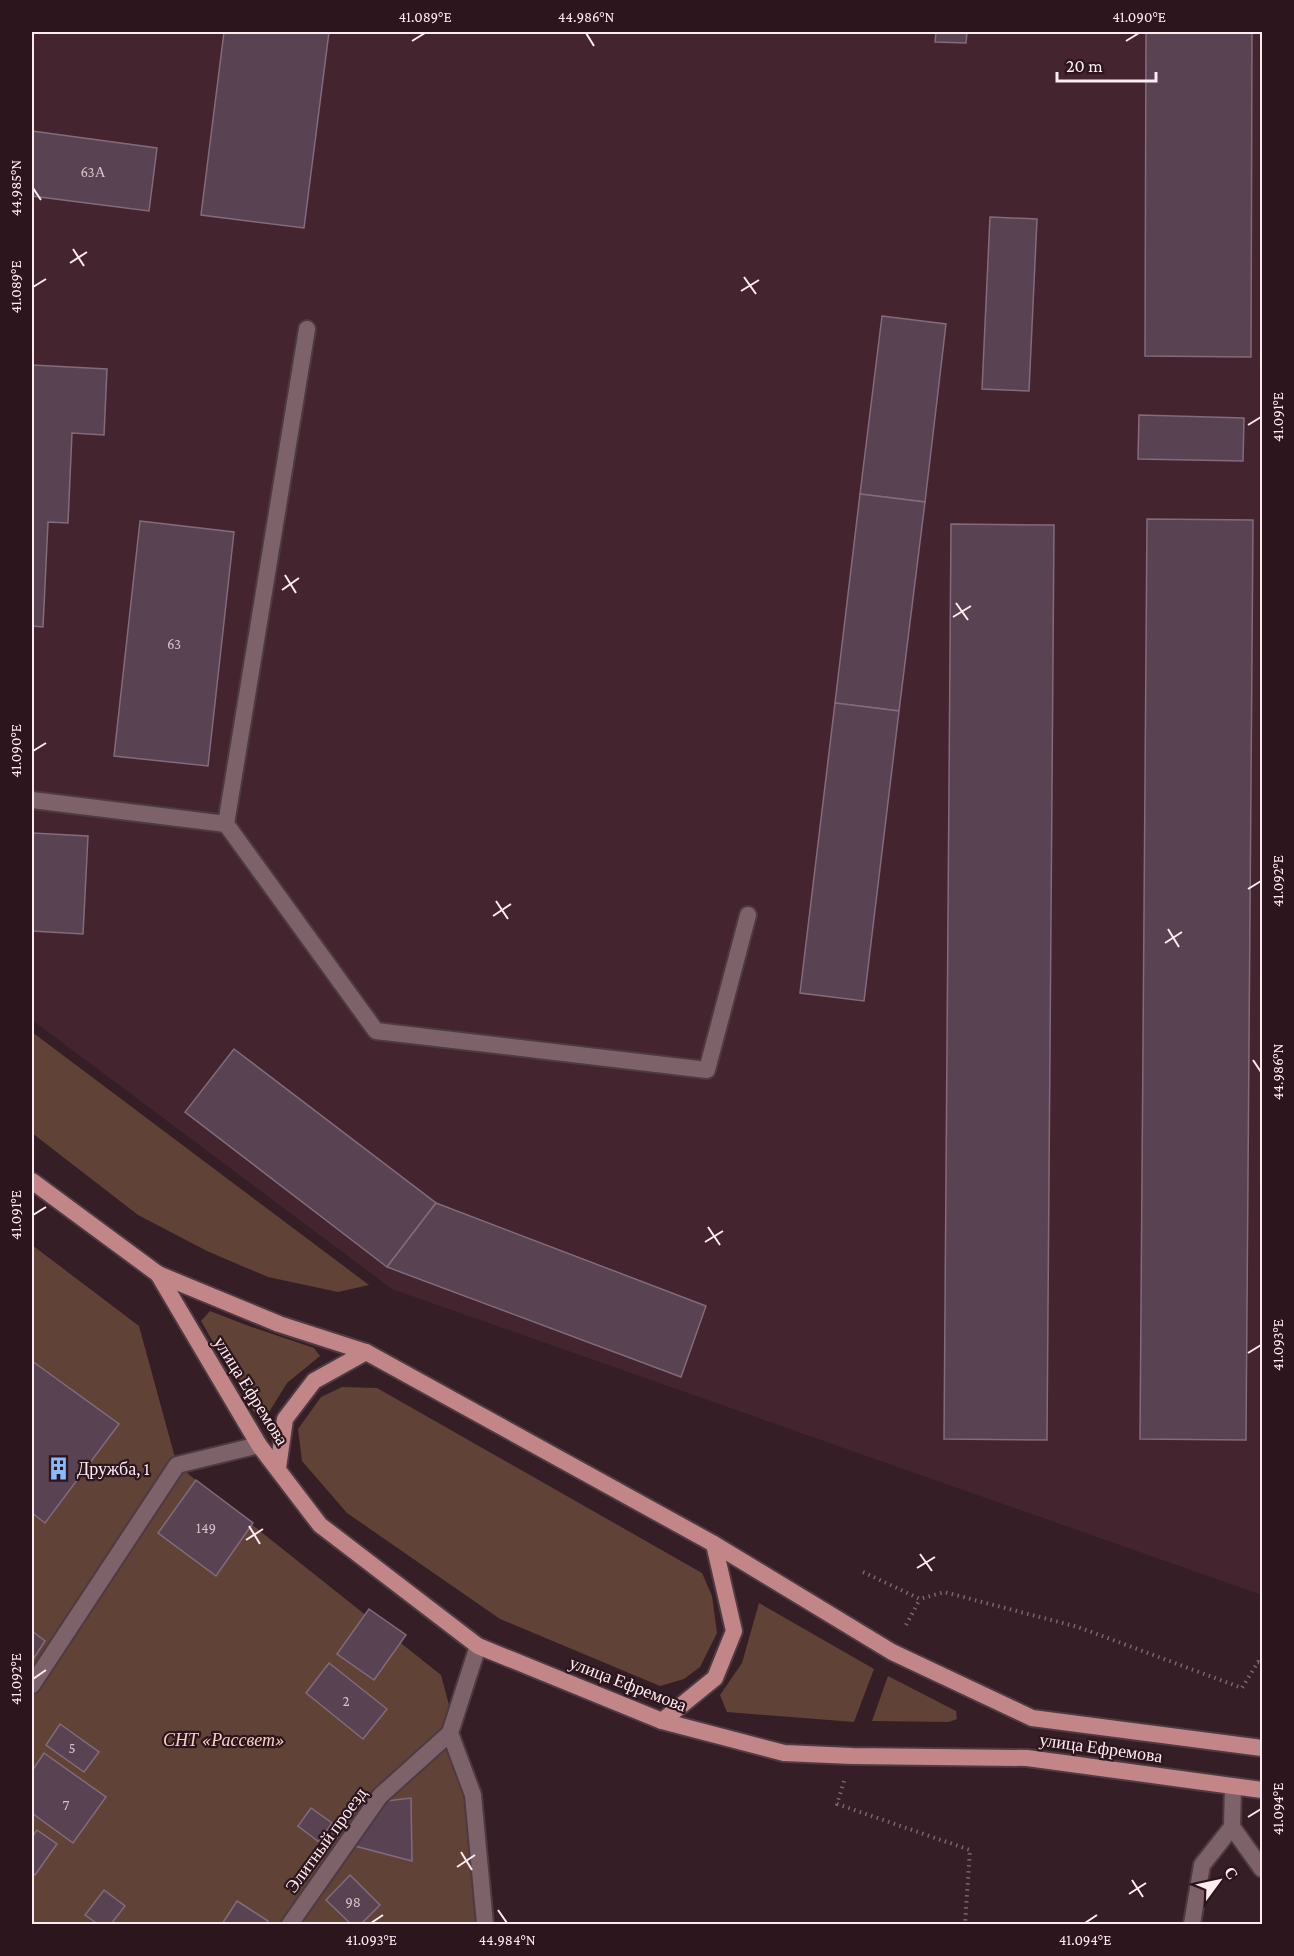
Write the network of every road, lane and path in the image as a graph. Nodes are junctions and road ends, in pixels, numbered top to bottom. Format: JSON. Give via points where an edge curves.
{"nodes":[{"id":1,"x":307,"y":329,"type":"dead end"},
{"id":2,"x":32,"y":800,"type":"edge"},
{"id":3,"x":226,"y":824,"type":"junction"},
{"id":4,"x":748,"y":915,"type":"dead end"},
{"id":5,"x":32,"y":1181,"type":"edge"},
{"id":6,"x":158,"y":1274,"type":"junction"},
{"id":7,"x":366,"y":1352,"type":"junction"},
{"id":8,"x":259,"y":1445,"type":"junction"},
{"id":9,"x":278,"y":1468,"type":"junction"},
{"id":10,"x":714,"y":1544,"type":"junction"},
{"id":11,"x":863,"y":1572,"type":"dead end"},
{"id":12,"x":920,"y":1599,"type":"junction"},
{"id":13,"x":906,"y":1625,"type":"dead end"},
{"id":14,"x":478,"y":1646,"type":"junction"},
{"id":15,"x":1263,"y":1663,"type":"edge"},
{"id":16,"x":32,"y":1685,"type":"edge"},
{"id":17,"x":663,"y":1721,"type":"junction"},
{"id":18,"x":450,"y":1733,"type":"junction"},
{"id":19,"x":1263,"y":1748,"type":"edge"},
{"id":20,"x":848,"y":1770,"type":"dead end"},
{"id":21,"x":1233,"y":1786,"type":"junction"},
{"id":22,"x":1263,"y":1791,"type":"edge"},
{"id":23,"x":1232,"y":1827,"type":"junction"},
{"id":24,"x":1263,"y":1869,"type":"edge"},
{"id":25,"x":290,"y":1924,"type":"edge"},
{"id":26,"x":485,"y":1924,"type":"edge"},
{"id":27,"x":964,"y":1924,"type":"edge"},
{"id":28,"x":1192,"y":1924,"type":"edge"}],
"edges":[{"from":1,"to":3,"type":"street"},
{"from":2,"to":3,"type":"street"},
{"from":3,"to":4,"type":"street","via":[[376,1031],[707,1070]]},
{"from":5,"to":6,"type":"main road","name":"улица Ефремова"},
{"from":6,"to":7,"type":"main road","name":"улица Ефремова","via":[[279,1324]]},
{"from":6,"to":8,"type":"main road","name":"улица Ефремова"},
{"from":7,"to":9,"type":"main road","via":[[314,1381],[285,1419]]},
{"from":7,"to":10,"type":"main road","name":"улица Ефремова"},
{"from":8,"to":9,"type":"main road","name":"улица Ефремова"},
{"from":8,"to":16,"type":"street","via":[[177,1465]]},
{"from":9,"to":14,"type":"main road","name":"улица Ефремова","via":[[320,1525]]},
{"from":10,"to":17,"type":"main road","via":[[734,1631],[715,1678]]},
{"from":10,"to":19,"type":"main road","name":"улица Ефремова","via":[[892,1652],[1032,1718]]},
{"from":11,"to":12,"type":"path"},
{"from":12,"to":13,"type":"path"},
{"from":12,"to":15,"type":"path","via":[[944,1592],[1078,1628],[1242,1688],[1258,1662]]},
{"from":14,"to":17,"type":"main road","name":"улица Ефремова"},
{"from":14,"to":18,"type":"street"},
{"from":17,"to":21,"type":"main road","name":"улица Ефремова","via":[[784,1753],[1027,1758]]},
{"from":18,"to":25,"type":"street","name":"Элитный проезд","via":[[380,1796]]},
{"from":18,"to":26,"type":"street","via":[[473,1794]]},
{"from":20,"to":27,"type":"path","via":[[837,1804],[970,1850]]},
{"from":21,"to":22,"type":"main road","name":"улица Ефремова"},
{"from":21,"to":23,"type":"street"},
{"from":23,"to":24,"type":"street"},
{"from":23,"to":28,"type":"street","via":[[1202,1865]]}]}
